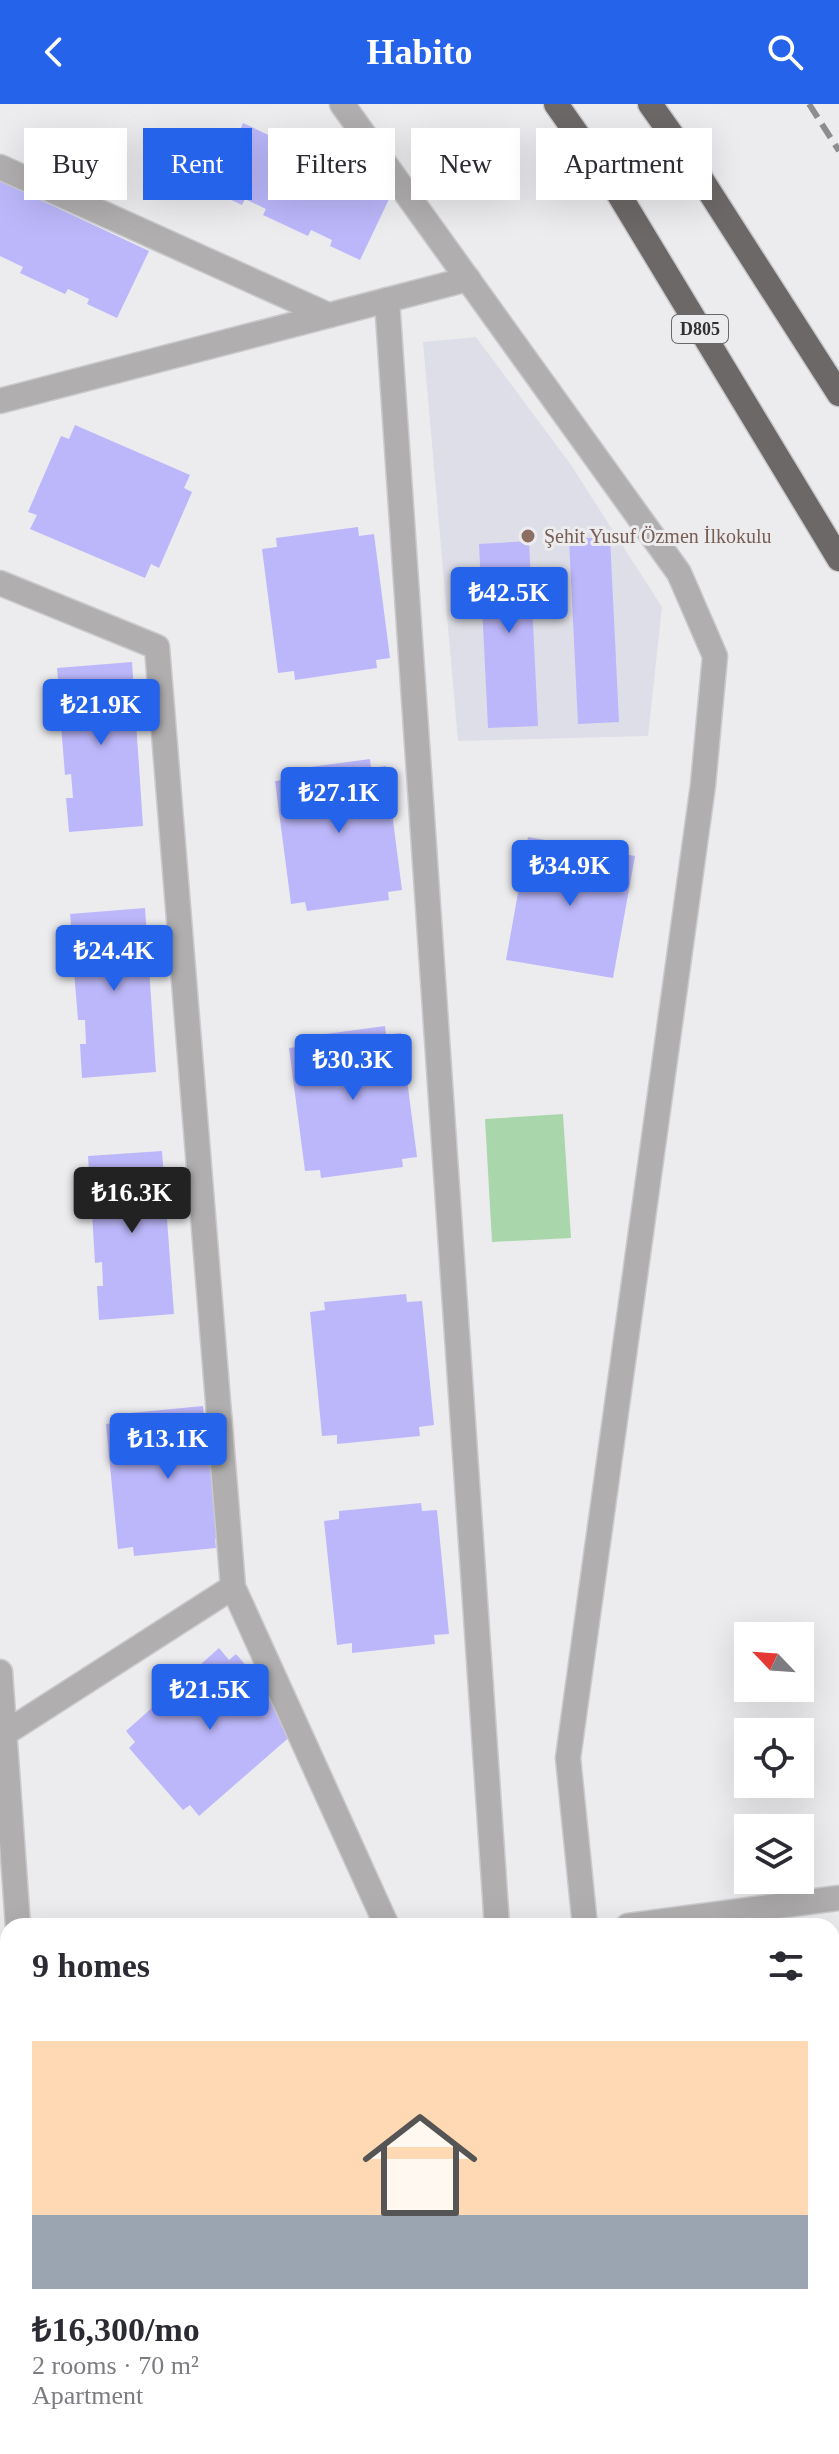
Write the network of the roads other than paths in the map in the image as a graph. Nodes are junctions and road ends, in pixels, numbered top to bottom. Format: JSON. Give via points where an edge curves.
{"nodes":[{"id":1,"x":342,"y":104,"type":"edge"},
{"id":2,"x":556,"y":104,"type":"edge"},
{"id":3,"x":650,"y":104,"type":"edge"},
{"id":4,"x":0,"y":167,"type":"edge"},
{"id":5,"x":468,"y":279,"type":"junction"},
{"id":6,"x":387,"y":300,"type":"junction"},
{"id":7,"x":328,"y":315,"type":"junction"},
{"id":8,"x":839,"y":394,"type":"edge"},
{"id":9,"x":0,"y":401,"type":"edge"},
{"id":10,"x":839,"y":559,"type":"edge"},
{"id":11,"x":0,"y":583,"type":"edge"},
{"id":12,"x":233,"y":1587,"type":"junction"},
{"id":13,"x":0,"y":1672,"type":"edge"},
{"id":14,"x":4,"y":1734,"type":"junction"},
{"id":15,"x":839,"y":1898,"type":"edge"},
{"id":16,"x":17,"y":1918,"type":"edge"},
{"id":17,"x":383,"y":1918,"type":"edge"},
{"id":18,"x":496,"y":1918,"type":"edge"},
{"id":19,"x":584,"y":1918,"type":"edge"},
{"id":20,"x":688,"y":1918,"type":"edge"}],
"edges":[{"from":1,"to":5,"type":"street"},
{"from":2,"to":10,"type":"highway","number":"D805","via":[[615,188]]},
{"from":3,"to":8,"type":"highway"},
{"from":4,"to":7,"type":"street"},
{"from":5,"to":6,"type":"street"},
{"from":5,"to":19,"type":"street","via":[[679,573],[715,656],[703,785],[568,1758]]},
{"from":6,"to":7,"type":"street"},
{"from":6,"to":18,"type":"street"},
{"from":7,"to":9,"type":"street"},
{"from":11,"to":12,"type":"street","via":[[157,647]]},
{"from":12,"to":14,"type":"street"},
{"from":12,"to":17,"type":"street"},
{"from":13,"to":14,"type":"street"},
{"from":14,"to":16,"type":"street"},
{"from":15,"to":20,"type":"street"}]}
